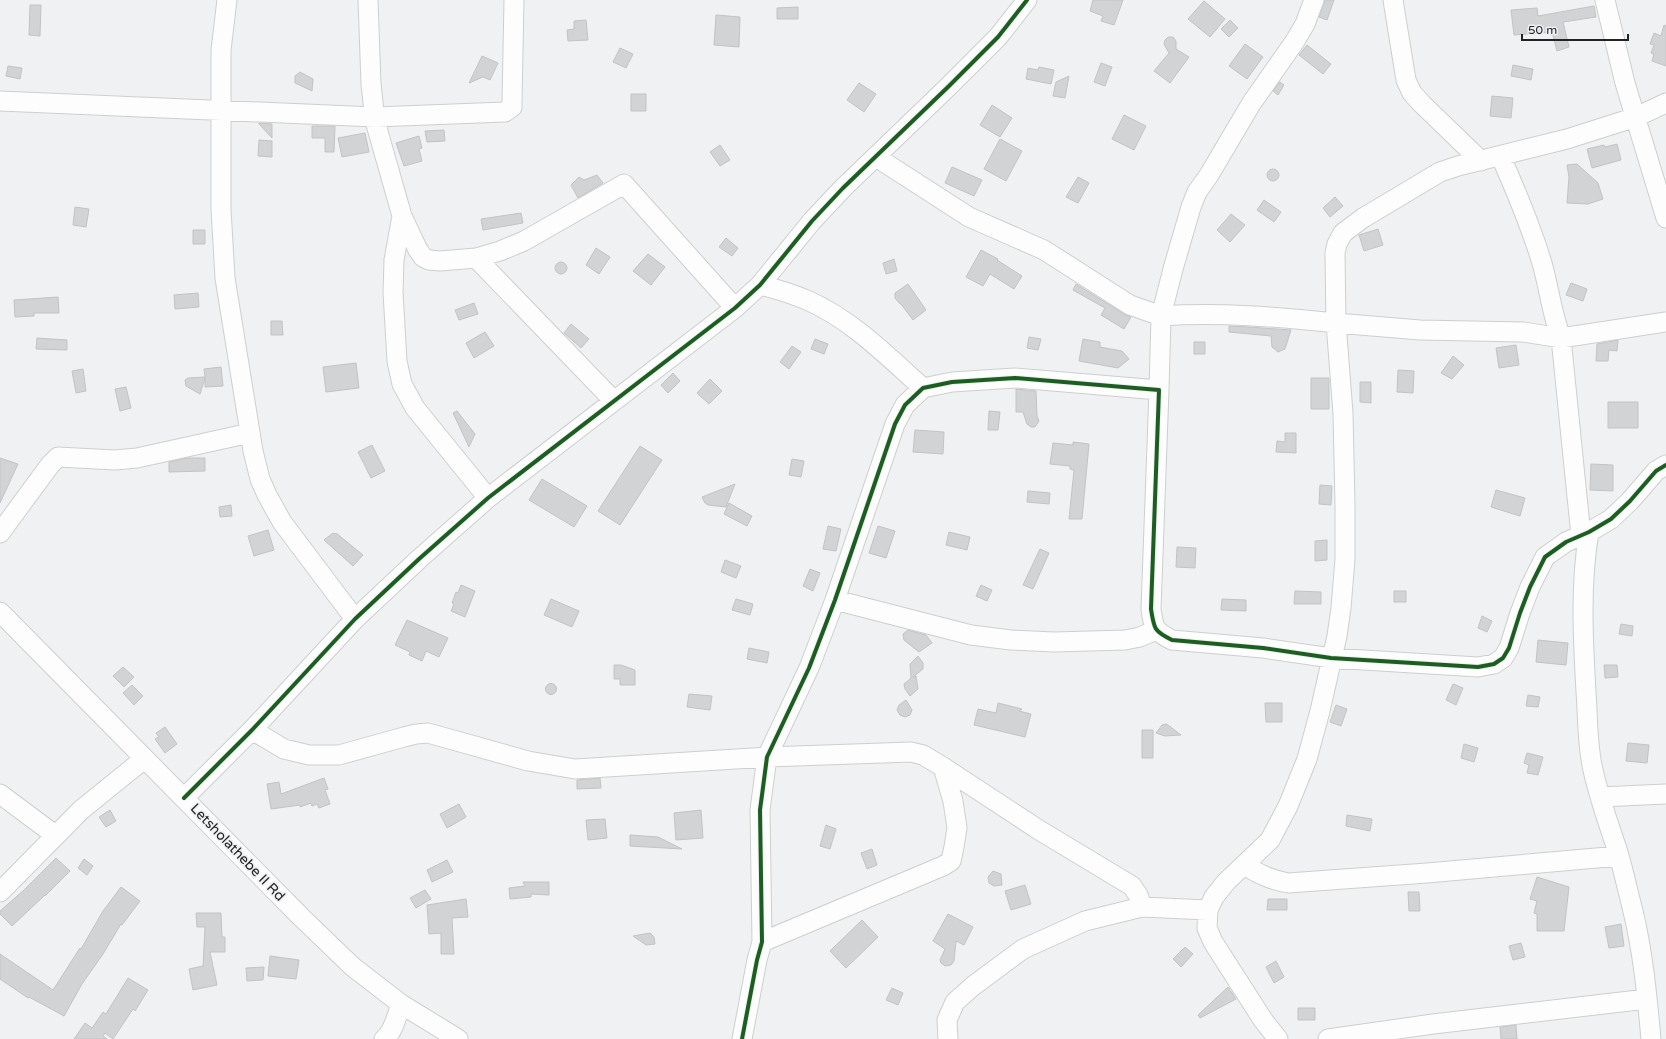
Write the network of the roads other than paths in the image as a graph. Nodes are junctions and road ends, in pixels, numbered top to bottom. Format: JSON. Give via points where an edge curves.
{"nodes":[{"id":1,"x":227,"y":0,"type":"edge"},
{"id":2,"x":368,"y":0,"type":"edge"},
{"id":3,"x":514,"y":0,"type":"edge"},
{"id":4,"x":1027,"y":0,"type":"edge"},
{"id":5,"x":1314,"y":0,"type":"edge"},
{"id":6,"x":1393,"y":0,"type":"edge"},
{"id":7,"x":1605,"y":0,"type":"edge"},
{"id":8,"x":0,"y":101,"type":"edge"},
{"id":9,"x":1666,"y":102,"type":"edge"},
{"id":10,"x":220,"y":109,"type":"junction"},
{"id":11,"x":375,"y":117,"type":"junction"},
{"id":12,"x":1636,"y":117,"type":"junction"},
{"id":13,"x":1501,"y":156,"type":"junction"},
{"id":14,"x":876,"y":157,"type":"junction"},
{"id":15,"x":1481,"y":161,"type":"junction"},
{"id":16,"x":402,"y":216,"type":"junction"},
{"id":17,"x":1666,"y":218,"type":"edge"},
{"id":18,"x":476,"y":258,"type":"junction"},
{"id":19,"x":760,"y":285,"type":"junction"},
{"id":20,"x":735,"y":308,"type":"junction"},
{"id":21,"x":1161,"y":316,"type":"junction"},
{"id":22,"x":1666,"y":322,"type":"edge"},
{"id":23,"x":1336,"y":323,"type":"junction"},
{"id":24,"x":1561,"y":338,"type":"junction"},
{"id":25,"x":923,"y":388,"type":"junction"},
{"id":26,"x":1159,"y":390,"type":"junction"},
{"id":27,"x":614,"y":401,"type":"junction"},
{"id":28,"x":250,"y":434,"type":"junction"},
{"id":29,"x":1666,"y":465,"type":"edge"},
{"id":30,"x":488,"y":498,"type":"junction"},
{"id":31,"x":0,"y":533,"type":"edge"},
{"id":32,"x":1585,"y":534,"type":"junction"},
{"id":33,"x":835,"y":600,"type":"junction"},
{"id":34,"x":0,"y":612,"type":"edge"},
{"id":35,"x":355,"y":620,"type":"junction"},
{"id":36,"x":1156,"y":630,"type":"junction"},
{"id":37,"x":1331,"y":658,"type":"junction"},
{"id":38,"x":252,"y":730,"type":"junction"},
{"id":39,"x":767,"y":757,"type":"junction"},
{"id":40,"x":144,"y":759,"type":"junction"},
{"id":41,"x":944,"y":767,"type":"junction"},
{"id":42,"x":0,"y":794,"type":"edge"},
{"id":43,"x":1666,"y":794,"type":"edge"},
{"id":44,"x":184,"y":798,"type":"junction"},
{"id":45,"x":1600,"y":798,"type":"junction"},
{"id":46,"x":55,"y":835,"type":"junction"},
{"id":47,"x":1618,"y":856,"type":"junction"},
{"id":48,"x":1244,"y":865,"type":"junction"},
{"id":49,"x":0,"y":892,"type":"edge"},
{"id":50,"x":1142,"y":908,"type":"junction"},
{"id":51,"x":1208,"y":910,"type":"junction"},
{"id":52,"x":762,"y":942,"type":"junction"},
{"id":53,"x":1647,"y":999,"type":"junction"},
{"id":54,"x":401,"y":1004,"type":"junction"},
{"id":55,"x":384,"y":1039,"type":"edge"},
{"id":56,"x":458,"y":1039,"type":"edge"},
{"id":57,"x":742,"y":1039,"type":"edge"},
{"id":58,"x":948,"y":1039,"type":"edge"},
{"id":59,"x":1278,"y":1039,"type":"edge"},
{"id":60,"x":1328,"y":1039,"type":"edge"},
{"id":61,"x":1651,"y":1039,"type":"edge"}],
"edges":[{"from":1,"to":10,"type":"street","via":[[221,50]]},
{"from":2,"to":11,"type":"street","via":[[371,84]]},
{"from":3,"to":11,"type":"street","via":[[512,107],[509,110],[500,113]]},
{"from":4,"to":14,"type":"street","via":[[998,37]]},
{"from":5,"to":21,"type":"street","via":[[1295,41],[1251,104],[1197,192]]},
{"from":6,"to":15,"type":"street","via":[[1405,72],[1412,93]]},
{"from":7,"to":12,"type":"street"},
{"from":8,"to":10,"type":"street"},
{"from":9,"to":12,"type":"street"},
{"from":10,"to":11,"type":"street"},
{"from":10,"to":28,"type":"street","via":[[225,278]]},
{"from":11,"to":16,"type":"street"},
{"from":12,"to":13,"type":"street"},
{"from":12,"to":17,"type":"street"},
{"from":13,"to":15,"type":"street"},
{"from":13,"to":24,"type":"street","via":[[1542,264]]},
{"from":14,"to":19,"type":"street","via":[[812,222]]},
{"from":14,"to":21,"type":"street","via":[[969,217],[1044,250],[1130,305]]},
{"from":15,"to":23,"type":"street","via":[[1440,172],[1363,218],[1343,233],[1335,253]]},
{"from":16,"to":18,"type":"street","via":[[418,250],[428,260]]},
{"from":16,"to":30,"type":"street","via":[[394,260],[394,292],[402,384],[415,408]]},
{"from":18,"to":20,"type":"street","via":[[524,241],[624,184]]},
{"from":18,"to":27,"type":"street"},
{"from":19,"to":20,"type":"street"},
{"from":19,"to":25,"type":"street","via":[[810,302],[835,316],[855,329]]},
{"from":20,"to":27,"type":"street"},
{"from":21,"to":23,"type":"street","via":[[1236,314]]},
{"from":21,"to":26,"type":"street"},
{"from":22,"to":24,"type":"street"},
{"from":23,"to":24,"type":"street","via":[[1420,330],[1523,332]]},
{"from":23,"to":37,"type":"street","via":[[1343,413],[1344,559],[1341,608]]},
{"from":24,"to":32,"type":"street"},
{"from":25,"to":26,"type":"street","via":[[952,382],[1015,378]]},
{"from":25,"to":33,"type":"street","via":[[905,405],[895,424]]},
{"from":26,"to":36,"type":"street","via":[[1151,609]]},
{"from":27,"to":30,"type":"street"},
{"from":28,"to":31,"type":"street","via":[[137,458],[116,460],[58,457]]},
{"from":28,"to":35,"type":"street","via":[[260,479],[275,510]]},
{"from":29,"to":32,"type":"street","via":[[1656,471],[1611,519]]},
{"from":30,"to":35,"type":"street"},
{"from":32,"to":37,"type":"street","via":[[1566,542],[1545,557],[1520,613],[1509,648],[1503,658],[1494,664],[1478,667]]},
{"from":32,"to":45,"type":"street","via":[[1585,663],[1589,744]]},
{"from":33,"to":36,"type":"street","via":[[971,635],[1011,640],[1125,640]]},
{"from":33,"to":39,"type":"street","via":[[809,668]]},
{"from":34,"to":40,"type":"street","name":"Letsholathebe II Rd"},
{"from":35,"to":38,"type":"street"},
{"from":36,"to":37,"type":"street","via":[[1172,640],[1263,648]]},
{"from":37,"to":48,"type":"street","via":[[1307,759],[1288,806],[1270,840]]},
{"from":38,"to":39,"type":"street","via":[[284,749],[309,756],[339,756],[410,735],[428,733],[528,761],[575,769]]},
{"from":38,"to":44,"type":"street"},
{"from":39,"to":41,"type":"street","via":[[911,752]]},
{"from":39,"to":52,"type":"street","via":[[760,810]]},
{"from":40,"to":44,"type":"street","name":"Letsholathebe II Rd"},
{"from":40,"to":46,"type":"street","via":[[81,810]]},
{"from":41,"to":50,"type":"street","via":[[1039,830],[1132,886]]},
{"from":41,"to":52,"type":"street","via":[[954,802],[957,828],[951,861]]},
{"from":42,"to":46,"type":"street"},
{"from":43,"to":45,"type":"street"},
{"from":44,"to":54,"type":"street","name":"Letsholathebe II Rd","via":[[353,967]]},
{"from":45,"to":47,"type":"street"},
{"from":46,"to":49,"type":"street"},
{"from":47,"to":48,"type":"street","via":[[1288,883],[1262,876]]},
{"from":47,"to":53,"type":"street","via":[[1643,957]]},
{"from":48,"to":51,"type":"street","via":[[1214,897]]},
{"from":50,"to":51,"type":"street"},
{"from":50,"to":58,"type":"street","via":[[1085,921],[1023,949],[955,1002],[948,1020]]},
{"from":51,"to":59,"type":"street","via":[[1207,928],[1213,942]]},
{"from":52,"to":57,"type":"street"},
{"from":53,"to":60,"type":"street"},
{"from":53,"to":61,"type":"street"},
{"from":54,"to":55,"type":"street","via":[[395,1021]]},
{"from":54,"to":56,"type":"street","name":"Letsholathebe II Rd"}]}
